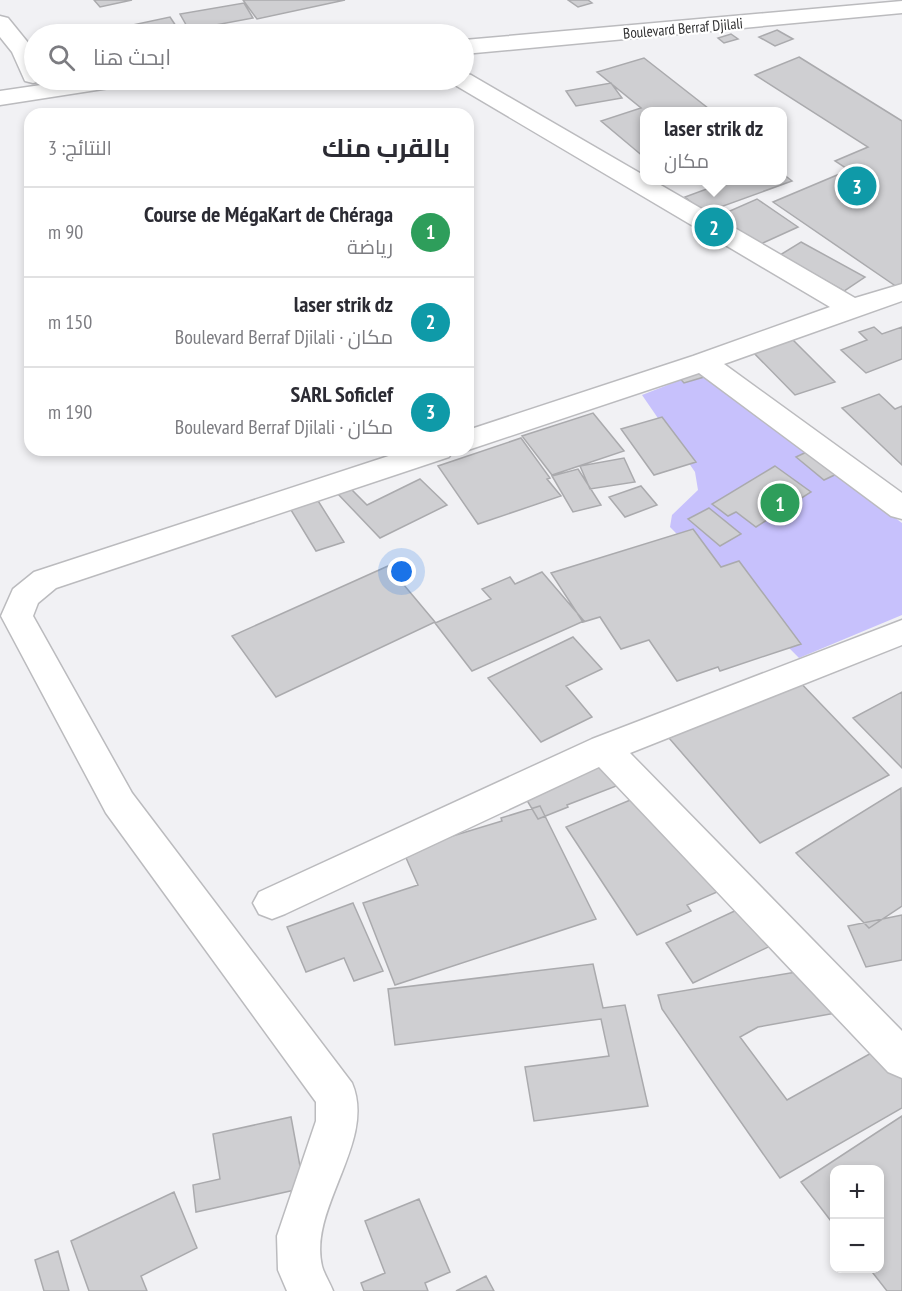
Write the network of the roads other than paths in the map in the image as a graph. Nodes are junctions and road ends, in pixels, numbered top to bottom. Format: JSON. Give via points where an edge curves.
{"nodes":[{"id":1,"x":862,"y":0,"type":"edge"},
{"id":2,"x":902,"y":7,"type":"edge"},
{"id":3,"x":0,"y":23,"type":"edge"},
{"id":4,"x":474,"y":33,"type":"edge"},
{"id":5,"x":474,"y":46,"type":"edge"},
{"id":6,"x":24,"y":52,"type":"edge"},
{"id":7,"x":24,"y":77,"type":"edge"},
{"id":8,"x":0,"y":80,"type":"edge"},
{"id":9,"x":474,"y":86,"type":"edge"},
{"id":10,"x":52,"y":90,"type":"edge"},
{"id":11,"x":0,"y":98,"type":"edge"},
{"id":12,"x":640,"y":184,"type":"edge"},
{"id":13,"x":642,"y":185,"type":"edge"},
{"id":14,"x":902,"y":292,"type":"edge"},
{"id":15,"x":852,"y":308,"type":"junction"},
{"id":16,"x":703,"y":362,"type":"junction"},
{"id":17,"x":474,"y":438,"type":"edge"},
{"id":18,"x":421,"y":456,"type":"edge"},
{"id":19,"x":902,"y":508,"type":"edge"},
{"id":20,"x":902,"y":632,"type":"edge"},
{"id":21,"x":604,"y":749,"type":"junction"},
{"id":22,"x":272,"y":903,"type":"dead end"},
{"id":23,"x":902,"y":1059,"type":"edge"},
{"id":24,"x":311,"y":1291,"type":"edge"}],
"edges":[{"from":1,"to":4,"type":"main road","name":"Boulevard Berraf Djilali"},
{"from":2,"to":5,"type":"main road","name":"Boulevard Berraf Djilali"},
{"from":3,"to":6,"type":"main road"},
{"from":7,"to":8,"type":"main road"},
{"from":9,"to":12,"type":"main road"},
{"from":10,"to":11,"type":"main road"},
{"from":13,"to":15,"type":"main road"},
{"from":14,"to":15,"type":"main road"},
{"from":15,"to":16,"type":"main road"},
{"from":16,"to":17,"type":"main road"},
{"from":16,"to":19,"type":"main road"},
{"from":18,"to":24,"type":"main road","via":[[45,580],[24,597],[17,616],[119,803],[337,1097],[337,1121],[299,1236],[300,1270]]},
{"from":20,"to":21,"type":"main road"},
{"from":21,"to":22,"type":"main road"},
{"from":21,"to":23,"type":"main road"}]}
